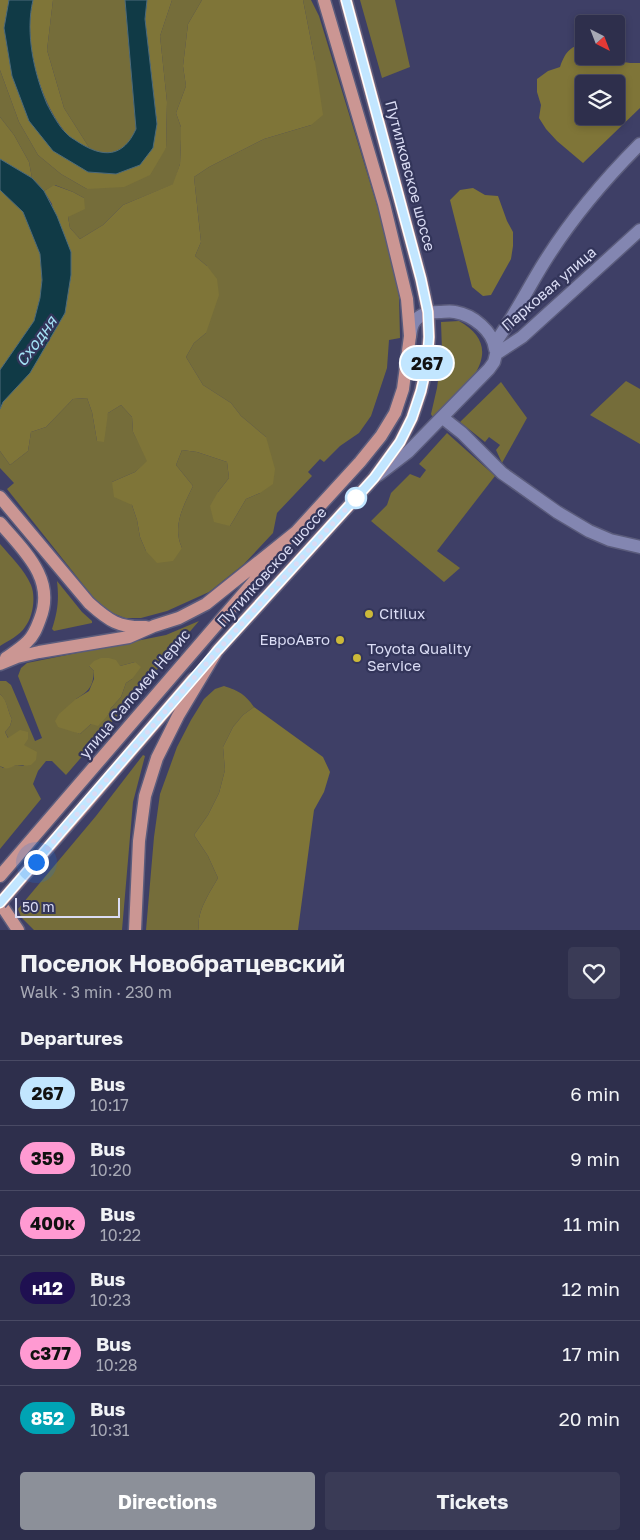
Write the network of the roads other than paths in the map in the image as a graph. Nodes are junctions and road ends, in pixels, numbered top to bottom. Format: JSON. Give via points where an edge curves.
{"nodes":[{"id":1,"x":324,"y":0,"type":"edge"},
{"id":2,"x":346,"y":0,"type":"edge"},
{"id":3,"x":640,"y":144,"type":"edge"},
{"id":4,"x":640,"y":230,"type":"edge"},
{"id":5,"x":428,"y":312,"type":"junction"},
{"id":6,"x":410,"y":336,"type":"junction"},
{"id":7,"x":495,"y":349,"type":"junction"},
{"id":8,"x":443,"y":418,"type":"junction"},
{"id":9,"x":374,"y":478,"type":"junction"},
{"id":10,"x":0,"y":497,"type":"edge"},
{"id":11,"x":0,"y":523,"type":"edge"},
{"id":12,"x":296,"y":532,"type":"junction"},
{"id":13,"x":640,"y":547,"type":"edge"},
{"id":14,"x":154,"y":626,"type":"junction"},
{"id":15,"x":218,"y":650,"type":"junction"},
{"id":16,"x":0,"y":663,"type":"edge"},
{"id":17,"x":0,"y":876,"type":"edge"},
{"id":18,"x":0,"y":903,"type":"edge"},
{"id":19,"x":18,"y":930,"type":"edge"},
{"id":20,"x":135,"y":930,"type":"edge"}],
"edges":[{"from":1,"to":6,"type":"main road","name":"Путилковское шоссе","via":[[384,204],[404,283]]},
{"from":2,"to":5,"type":"main road","name":"Путилковское шоссе"},
{"from":3,"to":7,"type":"street","via":[[574,217]]},
{"from":4,"to":7,"type":"street","name":"Парковая улица","via":[[522,337]]},
{"from":5,"to":6,"type":"street","via":[[413,324]]},
{"from":5,"to":7,"type":"street","via":[[466,315],[487,330]]},
{"from":5,"to":9,"type":"main road","name":"Путилковское шоссе","via":[[427,364],[421,391],[400,442]]},
{"from":6,"to":12,"type":"main road","name":"Путилковское шоссе","via":[[395,413],[360,462]]},
{"from":7,"to":8,"type":"street","name":"Парковая улица","via":[[494,362],[489,369]]},
{"from":8,"to":9,"type":"street","name":"Парковая улица","via":[[408,452]]},
{"from":8,"to":13,"type":"street","via":[[502,473],[557,512],[610,540]]},
{"from":9,"to":15,"type":"main road","name":"Путилковское шоссе"},
{"from":10,"to":14,"type":"main road","via":[[89,603],[106,618],[134,627]]},
{"from":11,"to":16,"type":"main road","via":[[37,569],[45,600],[36,631],[28,642]]},
{"from":12,"to":14,"type":"main road","name":"Путилковское шоссе","via":[[206,604]]},
{"from":12,"to":17,"type":"main road","name":"улица Саломеи Нерис"},
{"from":14,"to":16,"type":"main road","name":"Путилковское шоссе","via":[[129,637],[39,652]]},
{"from":15,"to":18,"type":"main road","bridge":true},
{"from":15,"to":20,"type":"main road","name":"Путилковское шоссе","via":[[157,758],[145,796],[139,841]]},
{"from":18,"to":19,"type":"main road"}]}
